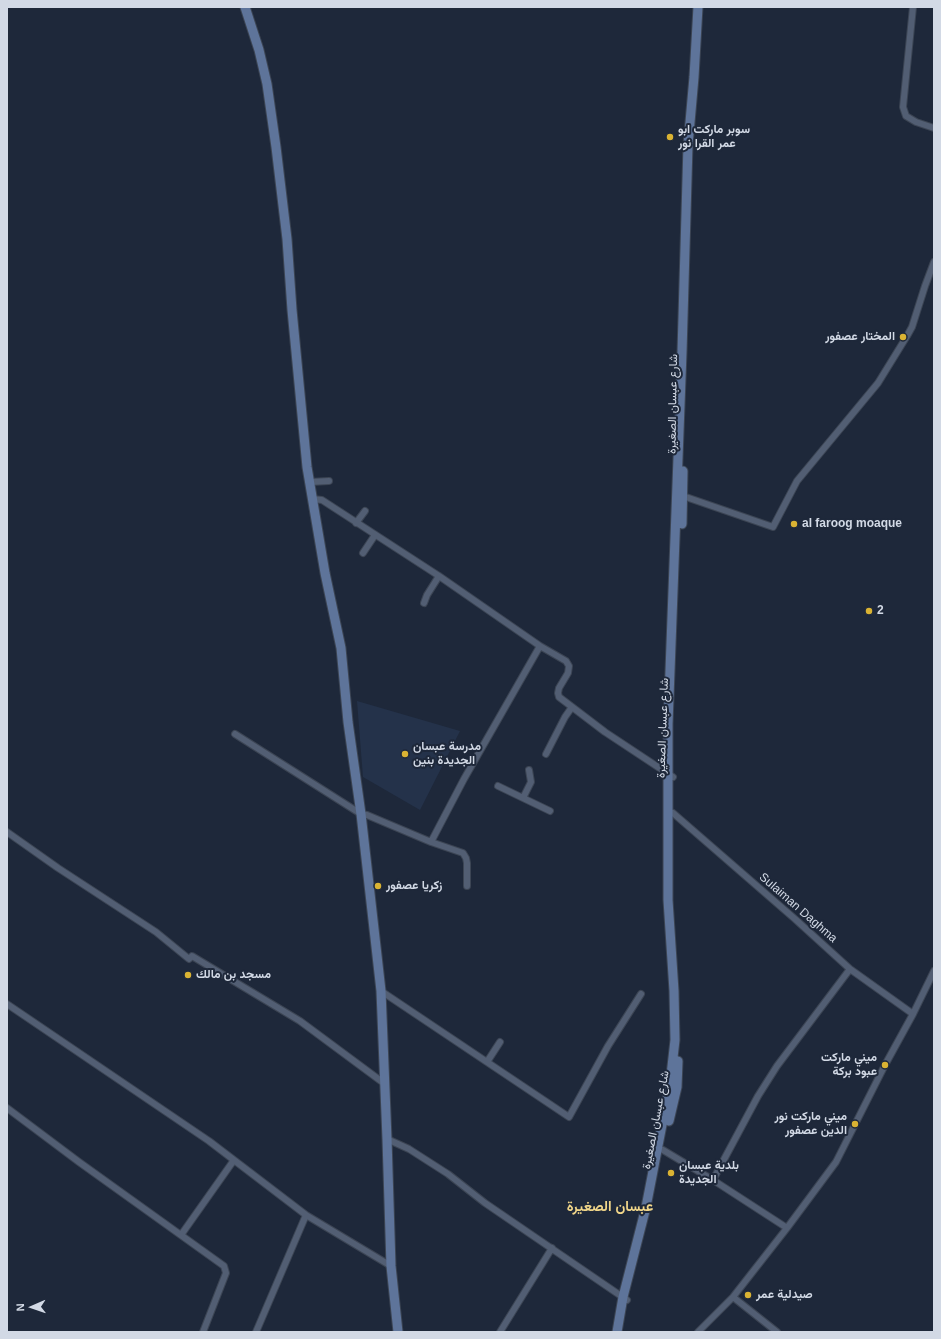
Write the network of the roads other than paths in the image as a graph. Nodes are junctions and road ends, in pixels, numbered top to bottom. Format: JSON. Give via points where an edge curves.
{"nodes":[{"id":1,"x":246,"y":7,"type":"edge"},
{"id":2,"x":698,"y":7,"type":"edge"},
{"id":3,"x":913,"y":7,"type":"edge"},
{"id":4,"x":691,"y":118,"type":"junction"},
{"id":5,"x":934,"y":128,"type":"edge"},
{"id":6,"x":934,"y":262,"type":"edge"},
{"id":7,"x":310,"y":482,"type":"junction"},
{"id":8,"x":329,"y":482,"type":"dead end"},
{"id":9,"x":683,"y":496,"type":"junction"},
{"id":10,"x":312,"y":499,"type":"junction"},
{"id":11,"x":365,"y":512,"type":"dead end"},
{"id":12,"x":356,"y":523,"type":"junction"},
{"id":13,"x":375,"y":535,"type":"junction"},
{"id":14,"x":363,"y":553,"type":"dead end"},
{"id":15,"x":439,"y":576,"type":"junction"},
{"id":16,"x":424,"y":603,"type":"dead end"},
{"id":17,"x":540,"y":646,"type":"junction"},
{"id":18,"x":572,"y":707,"type":"junction"},
{"id":19,"x":235,"y":734,"type":"dead end"},
{"id":20,"x":546,"y":754,"type":"dead end"},
{"id":21,"x":529,"y":770,"type":"dead end"},
{"id":22,"x":670,"y":775,"type":"junction"},
{"id":23,"x":498,"y":786,"type":"dead end"},
{"id":24,"x":523,"y":798,"type":"junction"},
{"id":25,"x":550,"y":811,"type":"dead end"},
{"id":26,"x":673,"y":813,"type":"junction"},
{"id":27,"x":361,"y":814,"type":"junction"},
{"id":28,"x":7,"y":832,"type":"edge"},
{"id":29,"x":431,"y":842,"type":"junction"},
{"id":30,"x":467,"y":886,"type":"dead end"},
{"id":31,"x":850,"y":969,"type":"junction"},
{"id":32,"x":934,"y":971,"type":"edge"},
{"id":33,"x":381,"y":991,"type":"junction"},
{"id":34,"x":641,"y":994,"type":"dead end"},
{"id":35,"x":7,"y":1004,"type":"edge"},
{"id":36,"x":913,"y":1014,"type":"junction"},
{"id":37,"x":500,"y":1042,"type":"dead end"},
{"id":38,"x":487,"y":1062,"type":"junction"},
{"id":39,"x":385,"y":1084,"type":"junction"},
{"id":40,"x":7,"y":1108,"type":"edge"},
{"id":41,"x":388,"y":1139,"type":"junction"},
{"id":42,"x":663,"y":1150,"type":"junction"},
{"id":43,"x":234,"y":1160,"type":"junction"},
{"id":44,"x":713,"y":1180,"type":"junction"},
{"id":45,"x":306,"y":1215,"type":"junction"},
{"id":46,"x":787,"y":1228,"type":"junction"},
{"id":47,"x":181,"y":1235,"type":"junction"},
{"id":48,"x":552,"y":1248,"type":"junction"},
{"id":49,"x":391,"y":1266,"type":"junction"},
{"id":50,"x":733,"y":1297,"type":"junction"},
{"id":51,"x":625,"y":1298,"type":"junction"},
{"id":52,"x":203,"y":1332,"type":"edge"},
{"id":53,"x":256,"y":1332,"type":"edge"},
{"id":54,"x":398,"y":1332,"type":"edge"},
{"id":55,"x":500,"y":1332,"type":"edge"},
{"id":56,"x":617,"y":1332,"type":"edge"},
{"id":57,"x":623,"y":1332,"type":"edge"},
{"id":58,"x":698,"y":1332,"type":"edge"},
{"id":59,"x":777,"y":1332,"type":"edge"}],
"edges":[{"from":1,"to":7,"type":"street","via":[[267,84],[276,147]]},
{"from":2,"to":4,"type":"street","name":"شارع عبسان الصغيرة"},
{"from":3,"to":5,"type":"street","via":[[903,107],[906,116]]},
{"from":4,"to":9,"type":"street","name":"شارع عبسان الصغيرة"},
{"from":4,"to":22,"type":"street","name":"شارع عبسان الصغيرة","via":[[688,145]]},
{"from":6,"to":9,"type":"street","via":[[907,336],[878,383],[797,481],[773,527]]},
{"from":7,"to":8,"type":"street"},
{"from":7,"to":10,"type":"street"},
{"from":9,"to":22,"type":"street","name":"شارع عبسان الصغيرة"},
{"from":10,"to":12,"type":"street","via":[[322,500]]},
{"from":10,"to":27,"type":"street","via":[[341,648]]},
{"from":11,"to":12,"type":"street"},
{"from":12,"to":13,"type":"street"},
{"from":13,"to":14,"type":"street"},
{"from":13,"to":15,"type":"street"},
{"from":15,"to":16,"type":"street","via":[[426,595]]},
{"from":15,"to":17,"type":"street"},
{"from":17,"to":18,"type":"street","via":[[568,664],[568,673],[558,693],[562,700]]},
{"from":17,"to":29,"type":"street"},
{"from":18,"to":20,"type":"street"},
{"from":18,"to":22,"type":"street"},
{"from":19,"to":27,"type":"street"},
{"from":21,"to":24,"type":"street","via":[[531,782]]},
{"from":22,"to":26,"type":"street","name":"شارع عبسان الصغيرة"},
{"from":22,"to":51,"type":"street","name":"شارع عبسان الصغيرة","via":[[668,900],[675,1040],[670,1084]]},
{"from":23,"to":24,"type":"street"},
{"from":24,"to":25,"type":"street"},
{"from":26,"to":31,"type":"street","name":"Sulaiman Daghma"},
{"from":26,"to":42,"type":"street","name":"شارع عبسان الصغيرة","via":[[672,876],[679,1015],[678,1081]]},
{"from":27,"to":29,"type":"street"},
{"from":27,"to":33,"type":"street"},
{"from":28,"to":39,"type":"street","via":[[156,932],[189,959],[192,956],[300,1021]]},
{"from":29,"to":30,"type":"street","via":[[463,853],[467,863]]},
{"from":31,"to":36,"type":"street","name":"Sulaiman Daghma"},
{"from":31,"to":44,"type":"street","via":[[777,1066]]},
{"from":32,"to":36,"type":"street"},
{"from":33,"to":38,"type":"street"},
{"from":33,"to":39,"type":"street"},
{"from":34,"to":38,"type":"street","via":[[608,1046],[569,1117]]},
{"from":35,"to":43,"type":"street"},
{"from":36,"to":46,"type":"street","via":[[836,1162]]},
{"from":37,"to":38,"type":"street"},
{"from":39,"to":41,"type":"street"},
{"from":40,"to":47,"type":"street"},
{"from":41,"to":48,"type":"street","via":[[448,1174],[485,1203]]},
{"from":41,"to":49,"type":"street"},
{"from":42,"to":44,"type":"street"},
{"from":42,"to":51,"type":"street","name":"شارع عبسان الصغيرة","via":[[646,1230]]},
{"from":43,"to":45,"type":"street"},
{"from":43,"to":47,"type":"street"},
{"from":44,"to":46,"type":"street"},
{"from":45,"to":49,"type":"street"},
{"from":45,"to":53,"type":"street"},
{"from":46,"to":50,"type":"street"},
{"from":47,"to":52,"type":"street","via":[[226,1269]]},
{"from":48,"to":51,"type":"street"},
{"from":48,"to":55,"type":"street"},
{"from":49,"to":54,"type":"street"},
{"from":50,"to":58,"type":"street"},
{"from":50,"to":59,"type":"street"},
{"from":51,"to":56,"type":"street","name":"شارع عبسان الصغيرة"},
{"from":51,"to":57,"type":"street","name":"شارع عبسان الصغيرة"}]}
